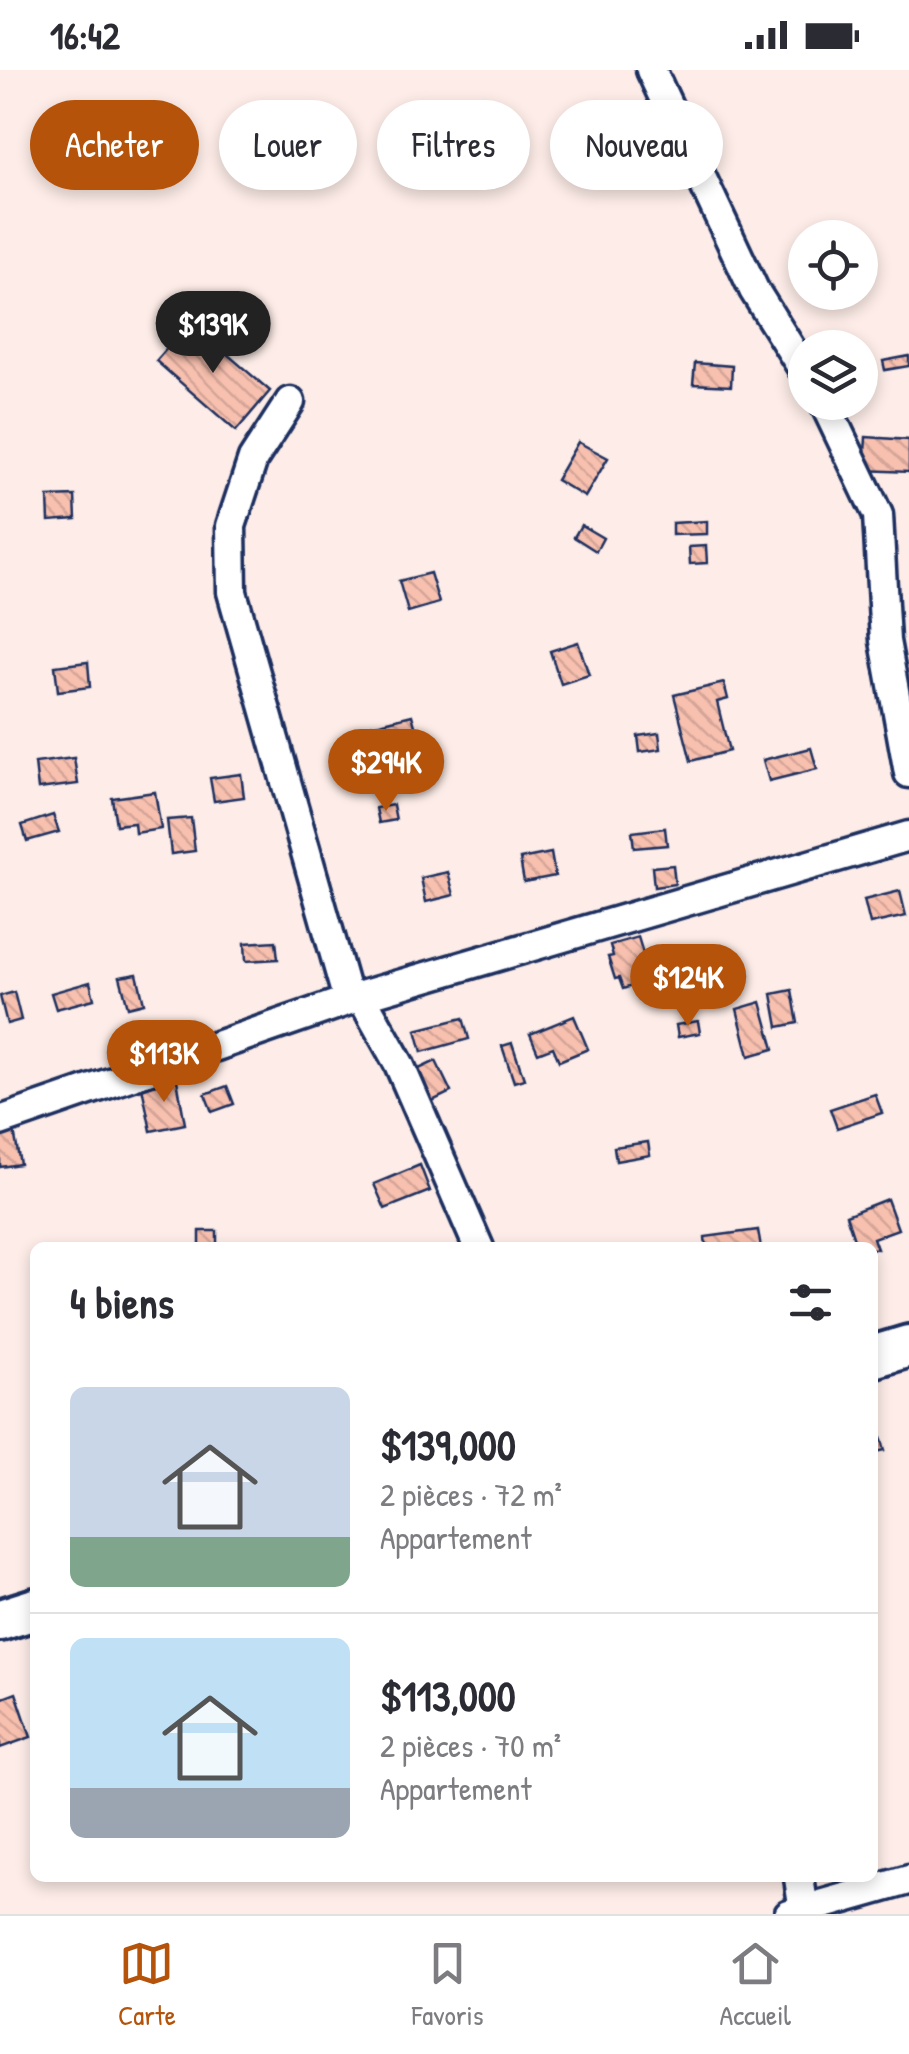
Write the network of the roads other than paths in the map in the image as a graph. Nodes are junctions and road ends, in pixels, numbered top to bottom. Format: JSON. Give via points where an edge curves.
{"nodes":[{"id":1,"x":652,"y":70,"type":"edge"},
{"id":2,"x":788,"y":345,"type":"edge"},
{"id":3,"x":290,"y":402,"type":"dead end"},
{"id":4,"x":833,"y":420,"type":"edge"},
{"id":5,"x":909,"y":773,"type":"edge"},
{"id":6,"x":909,"y":836,"type":"edge"},
{"id":7,"x":354,"y":998,"type":"junction"},
{"id":8,"x":0,"y":1121,"type":"edge"},
{"id":9,"x":477,"y":1242,"type":"edge"},
{"id":10,"x":909,"y":1346,"type":"edge"},
{"id":11,"x":878,"y":1355,"type":"edge"},
{"id":12,"x":30,"y":1611,"type":"edge"},
{"id":13,"x":0,"y":1620,"type":"edge"},
{"id":14,"x":909,"y":1880,"type":"edge"},
{"id":15,"x":799,"y":1882,"type":"edge"},
{"id":16,"x":796,"y":1912,"type":"edge"}],
"edges":[{"from":1,"to":2,"type":"street","via":[[754,290]]},
{"from":3,"to":7,"type":"street","via":[[253,458],[231,526],[232,592]]},
{"from":4,"to":5,"type":"street","via":[[878,515],[885,641]]},
{"from":6,"to":7,"type":"street"},
{"from":7,"to":8,"type":"street"},
{"from":7,"to":9,"type":"street","via":[[398,1064]]},
{"from":10,"to":11,"type":"main road"},
{"from":12,"to":13,"type":"main road"},
{"from":14,"to":16,"type":"street"},
{"from":15,"to":16,"type":"street"}]}
